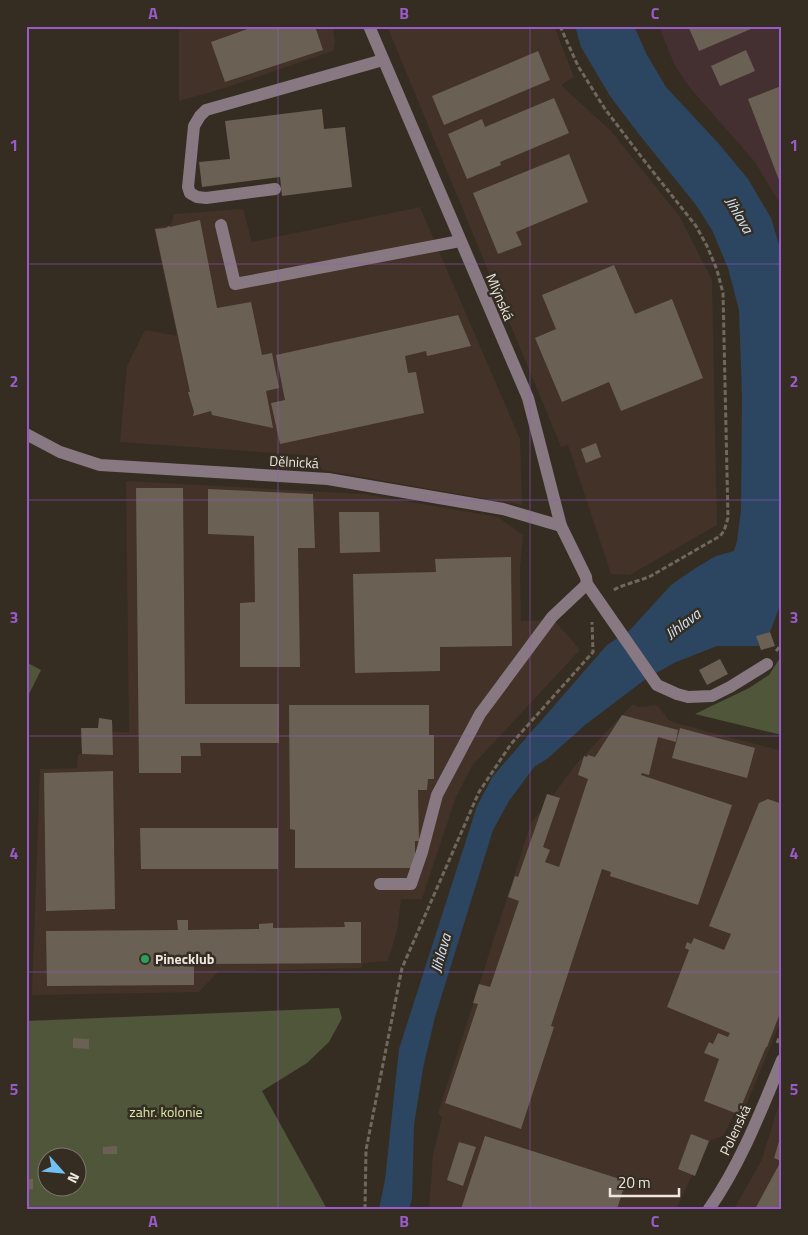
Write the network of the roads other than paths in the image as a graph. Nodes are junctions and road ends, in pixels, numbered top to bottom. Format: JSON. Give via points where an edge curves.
{"nodes":[{"id":1,"x":369,"y":26,"type":"edge"},
{"id":2,"x":383,"y":60,"type":"junction"},
{"id":3,"x":275,"y":189,"type":"dead end"},
{"id":4,"x":221,"y":225,"type":"dead end"},
{"id":5,"x":460,"y":241,"type":"junction"},
{"id":6,"x":26,"y":434,"type":"edge"},
{"id":7,"x":561,"y":526,"type":"junction"},
{"id":8,"x":587,"y":584,"type":"junction"},
{"id":9,"x":767,"y":664,"type":"dead end"},
{"id":10,"x":380,"y":884,"type":"dead end"},
{"id":11,"x":782,"y":1060,"type":"edge"},
{"id":12,"x":709,"y":1209,"type":"edge"}],
"edges":[{"from":1,"to":2,"type":"street","name":"Mlýnská"},
{"from":2,"to":3,"type":"street","via":[[206,110],[200,116],[194,126],[190,193],[206,198]]},
{"from":2,"to":5,"type":"street","name":"Mlýnská"},
{"from":4,"to":5,"type":"street","via":[[235,284]]},
{"from":5,"to":7,"type":"street","name":"Mlýnská","via":[[528,398]]},
{"from":6,"to":7,"type":"street","name":"Dělnická","via":[[60,452],[100,465],[328,479],[503,509]]},
{"from":7,"to":8,"type":"street","name":"Mlýnská"},
{"from":8,"to":9,"type":"street","name":"Mlýnská","via":[[657,685],[677,694],[712,696]]},
{"from":8,"to":10,"type":"street","via":[[552,617],[480,714],[437,795],[411,884]]},
{"from":11,"to":12,"type":"street","name":"Polenská","via":[[753,1131]]}]}
